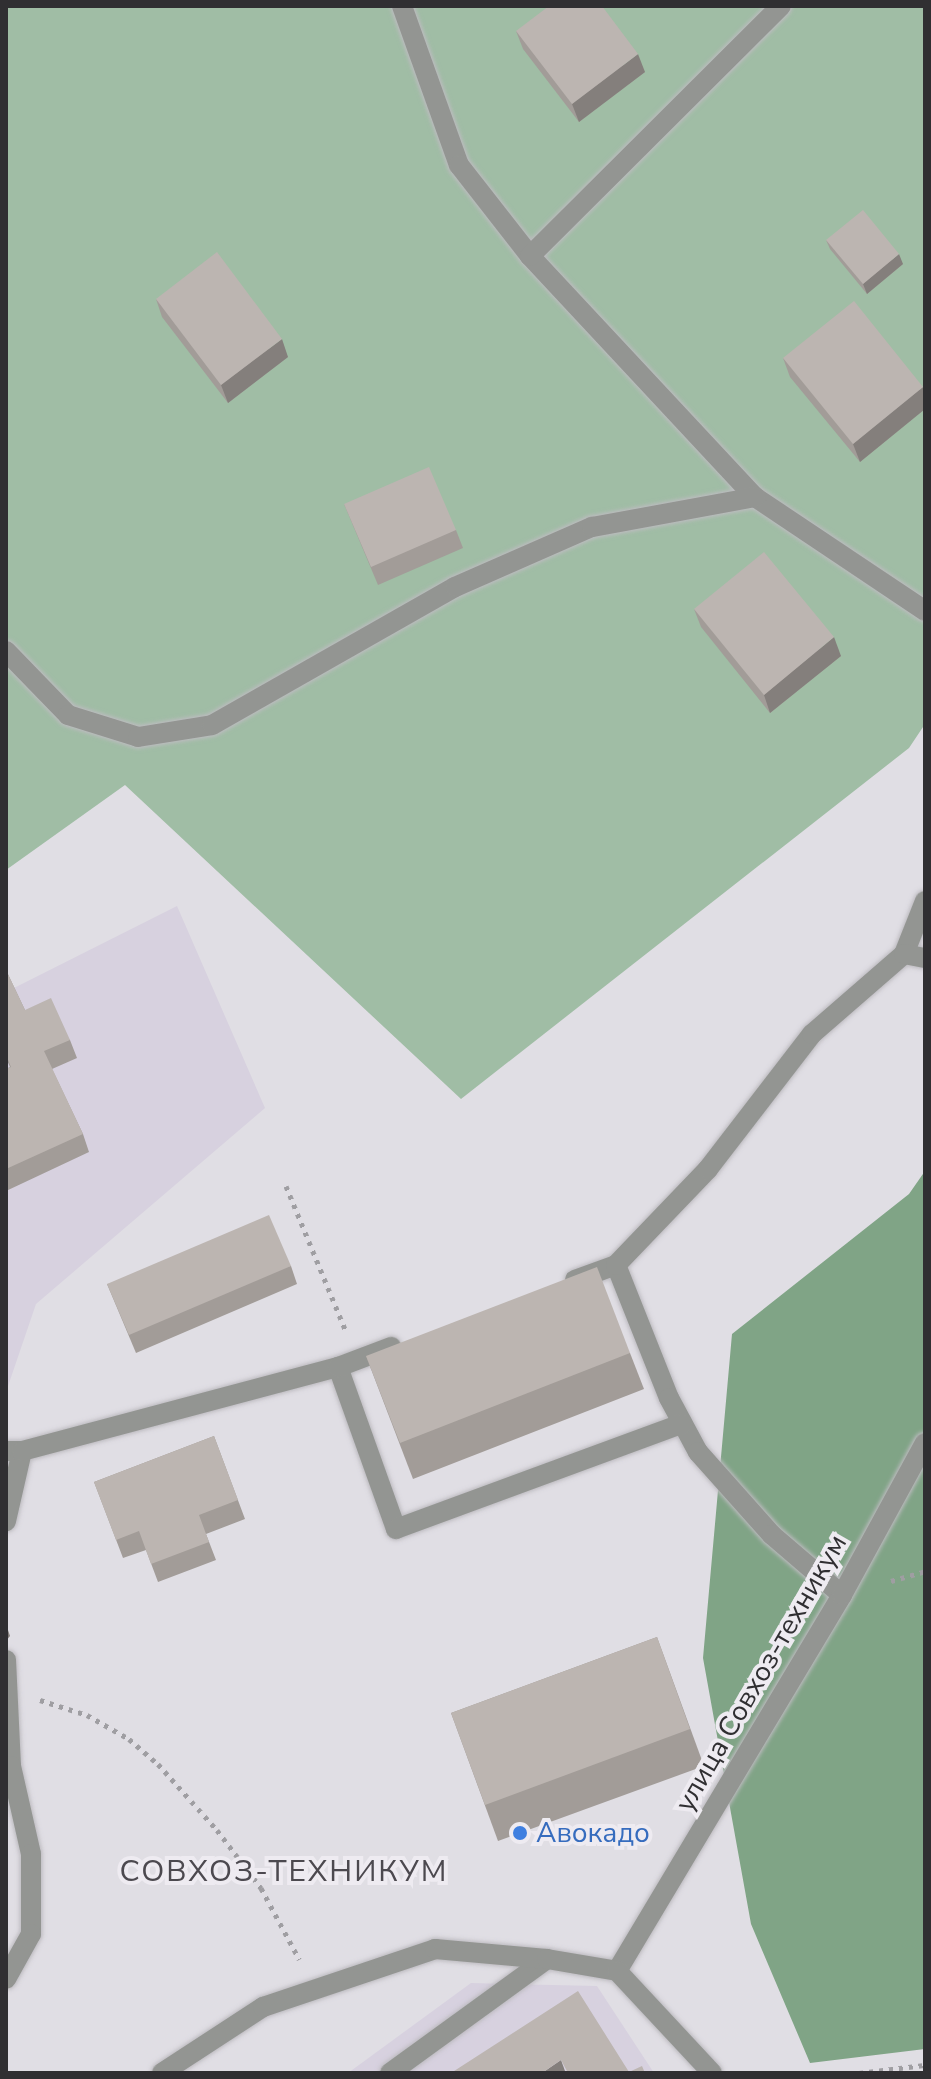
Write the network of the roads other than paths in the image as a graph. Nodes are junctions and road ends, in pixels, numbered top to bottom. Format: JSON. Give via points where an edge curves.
{"nodes":[{"id":1,"x":402,"y":6,"type":"edge"},
{"id":2,"x":781,"y":6,"type":"edge"},
{"id":3,"x":530,"y":256,"type":"junction"},
{"id":4,"x":755,"y":497,"type":"junction"},
{"id":5,"x":925,"y":611,"type":"edge"},
{"id":6,"x":6,"y":651,"type":"edge"},
{"id":7,"x":925,"y":901,"type":"edge"},
{"id":8,"x":904,"y":954,"type":"junction"},
{"id":9,"x":925,"y":958,"type":"edge"},
{"id":10,"x":616,"y":1265,"type":"junction"},
{"id":11,"x":559,"y":1286,"type":"edge"},
{"id":12,"x":415,"y":1338,"type":"edge"},
{"id":13,"x":338,"y":1367,"type":"junction"},
{"id":14,"x":682,"y":1424,"type":"junction"},
{"id":15,"x":925,"y":1443,"type":"edge"},
{"id":16,"x":14,"y":1451,"type":"edge"},
{"id":17,"x":6,"y":1521,"type":"edge"},
{"id":18,"x":842,"y":1595,"type":"junction"},
{"id":19,"x":6,"y":1660,"type":"edge"},
{"id":20,"x":547,"y":1959,"type":"junction"},
{"id":21,"x":617,"y":1971,"type":"junction"},
{"id":22,"x":6,"y":1979,"type":"edge"},
{"id":23,"x":162,"y":2073,"type":"edge"},
{"id":24,"x":390,"y":2073,"type":"edge"},
{"id":25,"x":712,"y":2073,"type":"edge"}],
"edges":[{"from":1,"to":3,"type":"street","via":[[459,165]]},
{"from":2,"to":3,"type":"street"},
{"from":3,"to":4,"type":"street"},
{"from":4,"to":5,"type":"street"},
{"from":4,"to":6,"type":"street","via":[[592,527],[455,587],[212,725],[138,737],[68,715]]},
{"from":7,"to":8,"type":"street"},
{"from":8,"to":9,"type":"street"},
{"from":8,"to":10,"type":"street","via":[[812,1034],[708,1169]]},
{"from":10,"to":11,"type":"street"},
{"from":10,"to":14,"type":"street"},
{"from":12,"to":13,"type":"street"},
{"from":13,"to":14,"type":"street","via":[[396,1529]]},
{"from":13,"to":16,"type":"street"},
{"from":14,"to":18,"type":"street","via":[[698,1452],[772,1535]]},
{"from":15,"to":18,"type":"street","name":"улица Совхоз-техникум"},
{"from":16,"to":17,"type":"street"},
{"from":18,"to":21,"type":"street","name":"улица Совхоз-техникум"},
{"from":19,"to":22,"type":"street","via":[[11,1766],[31,1854],[31,1934]]},
{"from":20,"to":21,"type":"street"},
{"from":20,"to":23,"type":"street","via":[[435,1949],[263,2007]]},
{"from":20,"to":24,"type":"street"},
{"from":21,"to":25,"type":"street"}]}
